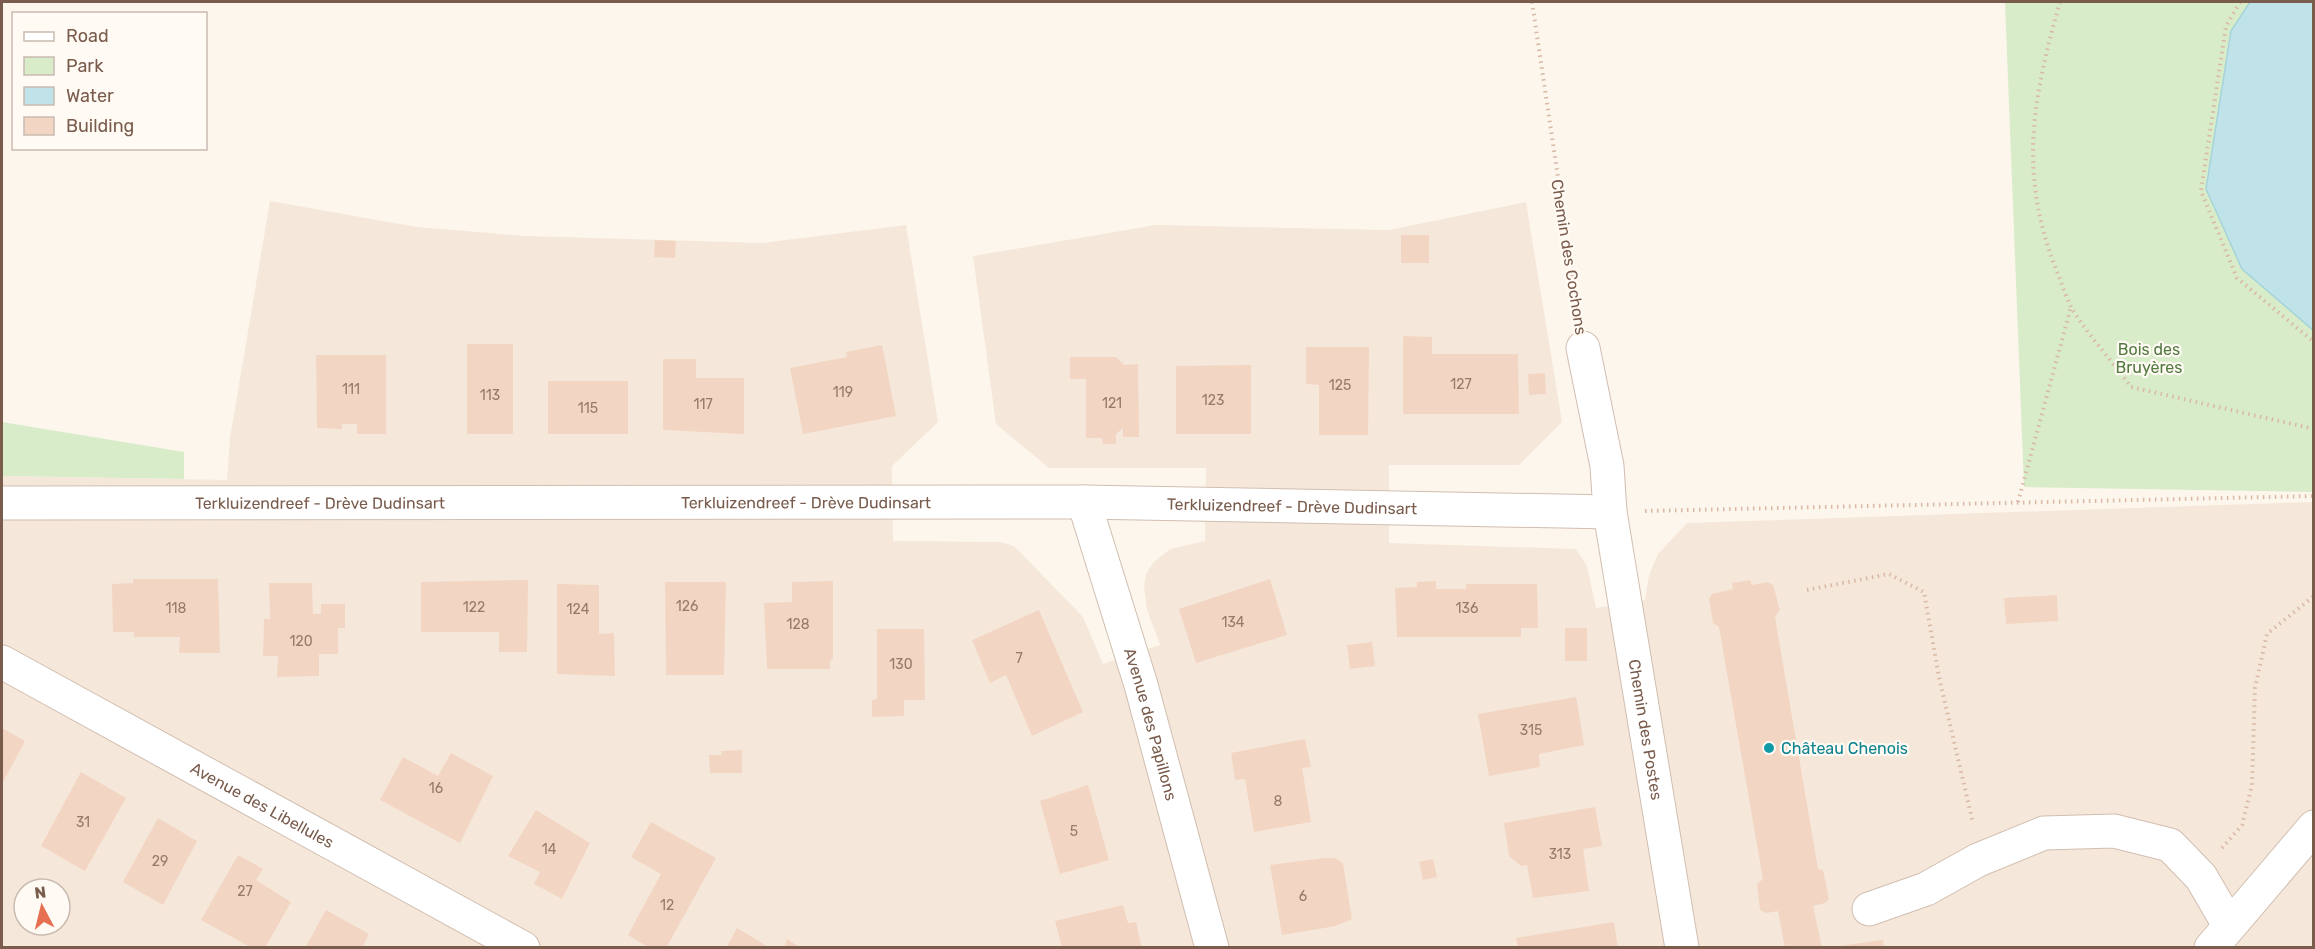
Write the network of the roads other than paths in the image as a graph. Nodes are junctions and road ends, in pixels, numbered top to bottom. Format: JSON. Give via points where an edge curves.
{"nodes":[{"id":1,"x":1583,"y":348,"type":"road end"},
{"id":2,"x":1084,"y":502,"type":"junction"},
{"id":3,"x":2,"y":503,"type":"edge"},
{"id":4,"x":1610,"y":512,"type":"junction"},
{"id":5,"x":2,"y":662,"type":"edge"},
{"id":6,"x":2313,"y":827,"type":"edge"},
{"id":7,"x":1869,"y":909,"type":"dead end"},
{"id":8,"x":2220,"y":936,"type":"edge"},
{"id":9,"x":523,"y":948,"type":"edge"},
{"id":10,"x":1212,"y":948,"type":"edge"},
{"id":11,"x":1682,"y":948,"type":"edge"}],
"edges":[{"from":1,"to":4,"type":"street","name":"Chemin des Cochons","via":[[1607,466]]},
{"from":2,"to":3,"type":"street","name":"Terkluizendreef - Drève Dudinsart"},
{"from":2,"to":4,"type":"street","name":"Terkluizendreef - Drève Dudinsart"},
{"from":2,"to":10,"type":"street","name":"Avenue des Papillons","via":[[1141,685]]},
{"from":4,"to":11,"type":"street","name":"Chemin des Postes"},
{"from":5,"to":9,"type":"street","name":"Avenue des Libellules"},
{"from":6,"to":8,"type":"street"},
{"from":7,"to":8,"type":"street","via":[[1926,889],[1978,860],[2044,833],[2114,831],[2170,845],[2201,877]]}]}
